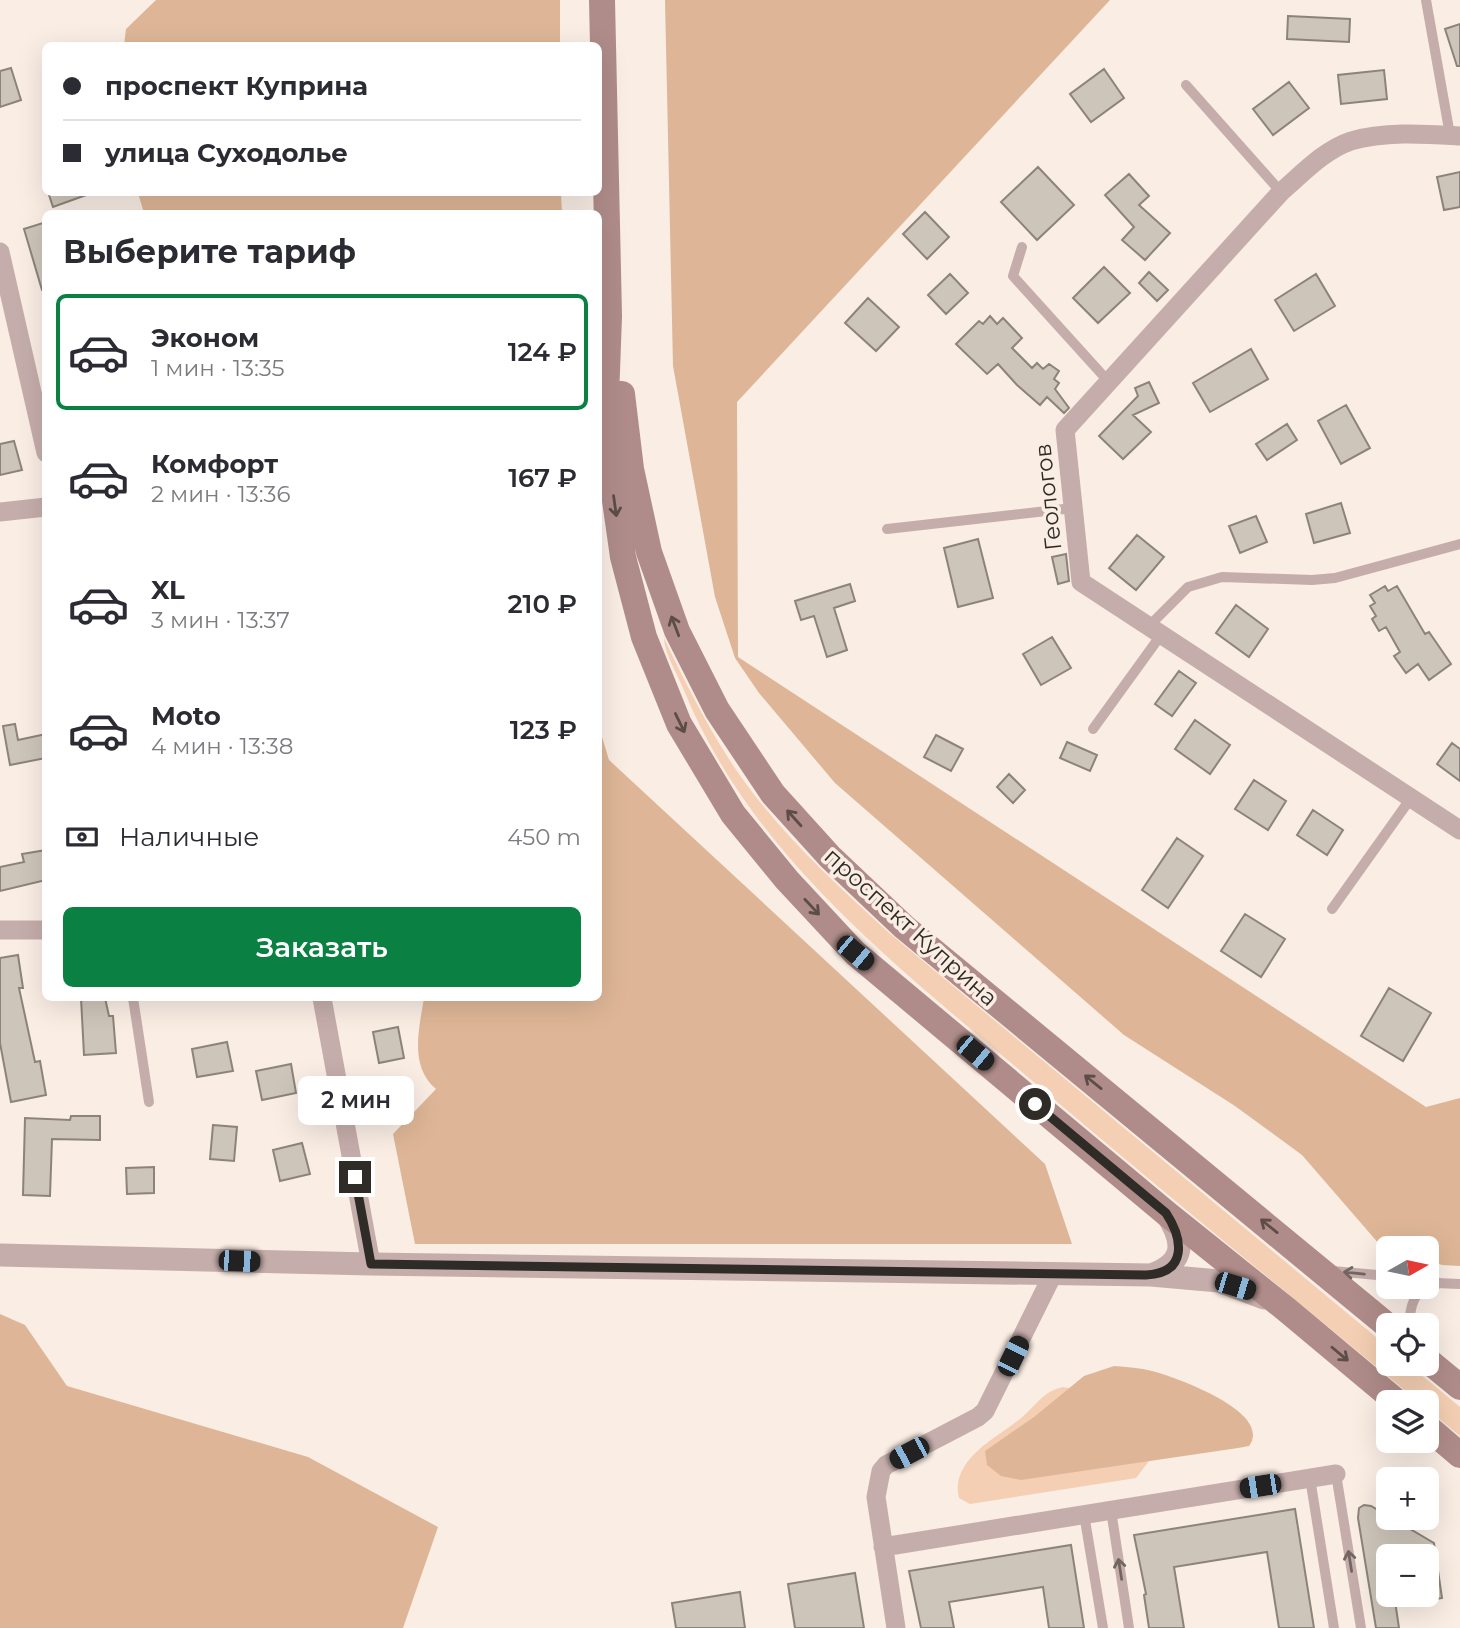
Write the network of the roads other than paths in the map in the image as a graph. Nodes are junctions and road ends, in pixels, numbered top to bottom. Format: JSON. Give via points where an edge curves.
{"nodes":[{"id":1,"x":602,"y":0,"type":"edge"},
{"id":2,"x":1426,"y":0,"type":"edge"},
{"id":3,"x":1186,"y":85,"type":"dead end"},
{"id":4,"x":1455,"y":136,"type":"edge"},
{"id":5,"x":1280,"y":192,"type":"junction"},
{"id":6,"x":1022,"y":247,"type":"dead end"},
{"id":7,"x":0,"y":253,"type":"edge"},
{"id":8,"x":608,"y":316,"type":"junction"},
{"id":9,"x":1108,"y":381,"type":"junction"},
{"id":10,"x":42,"y":436,"type":"edge"},
{"id":11,"x":42,"y":507,"type":"edge"},
{"id":12,"x":1073,"y":508,"type":"junction"},
{"id":13,"x":0,"y":512,"type":"edge"},
{"id":14,"x":887,"y":529,"type":"dead end"},
{"id":15,"x":1460,"y":544,"type":"edge"},
{"id":16,"x":1155,"y":630,"type":"junction"},
{"id":17,"x":1093,"y":729,"type":"dead end"},
{"id":18,"x":1411,"y":798,"type":"junction"},
{"id":19,"x":1460,"y":830,"type":"edge"},
{"id":20,"x":1332,"y":909,"type":"dead end"},
{"id":21,"x":0,"y":930,"type":"edge"},
{"id":22,"x":42,"y":930,"type":"edge"},
{"id":23,"x":132,"y":1001,"type":"edge"},
{"id":24,"x":323,"y":1001,"type":"edge"},
{"id":25,"x":149,"y":1102,"type":"dead end"},
{"id":26,"x":1166,"y":1213,"type":"junction"},
{"id":27,"x":0,"y":1255,"type":"edge"},
{"id":28,"x":371,"y":1264,"type":"junction"},
{"id":29,"x":1321,"y":1270,"type":"junction"},
{"id":30,"x":1053,"y":1274,"type":"junction"},
{"id":31,"x":1151,"y":1275,"type":"junction"},
{"id":32,"x":1376,"y":1275,"type":"edge"},
{"id":33,"x":1440,"y":1283,"type":"joint"},
{"id":34,"x":1460,"y":1284,"type":"edge"},
{"id":35,"x":1287,"y":1310,"type":"junction"},
{"id":36,"x":1410,"y":1313,"type":"edge"},
{"id":37,"x":1376,"y":1316,"type":"edge"},
{"id":38,"x":1439,"y":1369,"type":"edge"},
{"id":39,"x":1460,"y":1387,"type":"edge"},
{"id":40,"x":1383,"y":1390,"type":"edge"},
{"id":41,"x":1439,"y":1437,"type":"edge"},
{"id":42,"x":1460,"y":1455,"type":"edge"},
{"id":43,"x":1336,"y":1474,"type":"joint"},
{"id":44,"x":1310,"y":1478,"type":"junction"},
{"id":45,"x":1111,"y":1510,"type":"junction"},
{"id":46,"x":1084,"y":1514,"type":"junction"},
{"id":47,"x":883,"y":1547,"type":"junction"},
{"id":48,"x":896,"y":1628,"type":"edge"},
{"id":49,"x":1103,"y":1628,"type":"edge"},
{"id":50,"x":1129,"y":1628,"type":"edge"},
{"id":51,"x":1334,"y":1628,"type":"edge"},
{"id":52,"x":1361,"y":1628,"type":"edge"}],
"edges":[{"from":1,"to":8,"type":"main road","name":"проспект Куприна"},
{"from":2,"to":4,"type":"lane"},
{"from":3,"to":5,"type":"lane"},
{"from":4,"to":5,"type":"street","name":"Геологов","via":[[1390,135],[1351,141],[1319,158]]},
{"from":5,"to":9,"type":"street","name":"Геологов"},
{"from":6,"to":9,"type":"lane","via":[[1013,276]]},
{"from":7,"to":10,"type":"street"},
{"from":8,"to":26,"type":"main road","name":"проспект Куприна","one_way":true,"via":[[606,398],[622,557],[644,637],[679,724],[733,814],[855,953]]},
{"from":29,"to":8,"type":"main road","name":"проспект Куприна","one_way":true,"via":[[904,927],[830,858],[773,794],[717,710],[677,631],[649,552],[631,469]]},
{"from":9,"to":12,"type":"street","name":"Геологов","via":[[1065,430]]},
{"from":11,"to":13,"type":"street"},
{"from":12,"to":14,"type":"lane"},
{"from":12,"to":16,"type":"street","name":"Геологов","via":[[1081,582]]},
{"from":15,"to":16,"type":"lane","via":[[1335,578],[1222,576],[1188,587]]},
{"from":16,"to":17,"type":"lane"},
{"from":16,"to":18,"type":"street","name":"Геологов"},
{"from":18,"to":19,"type":"street","name":"Геологов"},
{"from":18,"to":20,"type":"lane"},
{"from":21,"to":22,"type":"street"},
{"from":23,"to":25,"type":"lane"},
{"from":24,"to":28,"type":"street"},
{"from":26,"to":31,"type":"street","via":[[1176,1228],[1178,1255],[1171,1265]]},
{"from":26,"to":35,"type":"main road","name":"проспект Куприна"},
{"from":27,"to":28,"type":"street"},
{"from":28,"to":30,"type":"street"},
{"from":32,"to":29,"type":"lane","one_way":true},
{"from":29,"to":37,"type":"main road","name":"проспект Куприна"},
{"from":30,"to":31,"type":"street"},
{"from":30,"to":47,"type":"street","via":[[985,1411],[881,1471],[876,1497]]},
{"from":31,"to":35,"type":"street","via":[[1219,1281]]},
{"from":33,"to":34,"type":"lane"},
{"from":33,"to":36,"type":"lane","via":[[1421,1289]]},
{"from":35,"to":40,"type":"main road","name":"проспект Куприна","one_way":true},
{"from":38,"to":39,"type":"main road"},
{"from":41,"to":42,"type":"main road"},
{"from":43,"to":44,"type":"street"},
{"from":52,"to":43,"type":"lane","one_way":true},
{"from":44,"to":45,"type":"street"},
{"from":44,"to":51,"type":"lane"},
{"from":45,"to":46,"type":"street"},
{"from":50,"to":45,"type":"lane","one_way":true},
{"from":46,"to":47,"type":"street"},
{"from":46,"to":49,"type":"lane"},
{"from":47,"to":48,"type":"street"}]}
